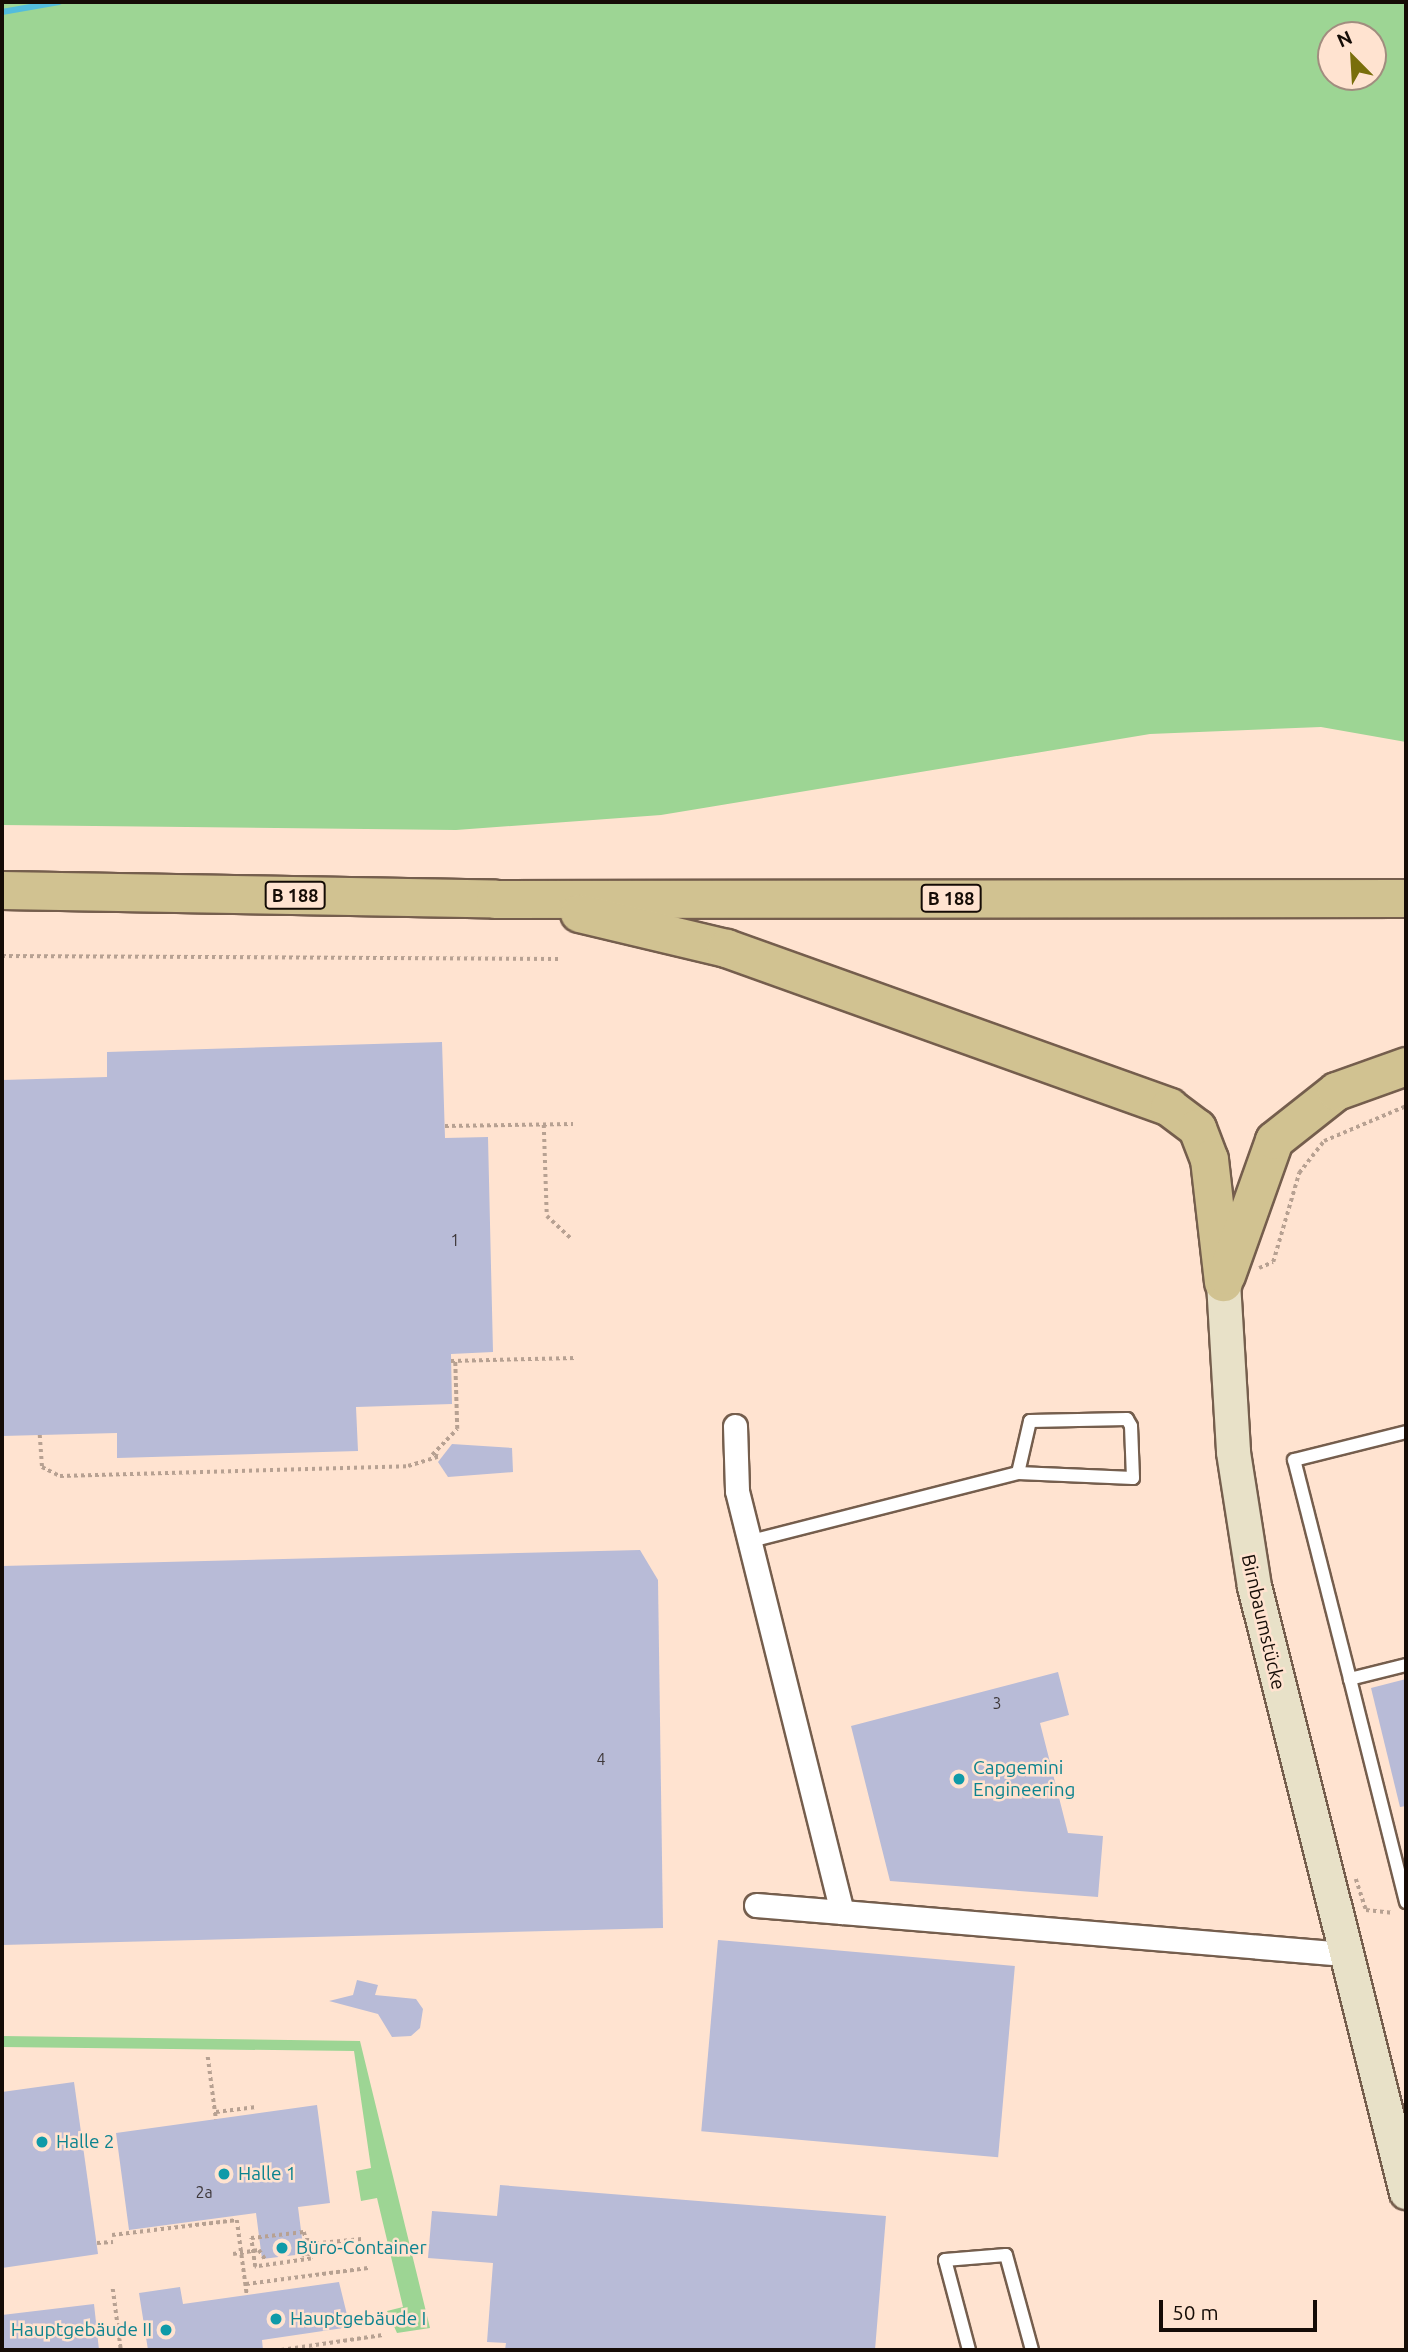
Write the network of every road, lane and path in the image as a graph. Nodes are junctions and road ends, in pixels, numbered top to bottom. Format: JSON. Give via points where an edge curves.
{"nodes":[{"id":1,"x":2,"y":890,"type":"edge"},
{"id":2,"x":1406,"y":898,"type":"edge"},
{"id":3,"x":495,"y":899,"type":"junction"},
{"id":4,"x":2,"y":956,"type":"edge"},
{"id":5,"x":559,"y":959,"type":"dead end"},
{"id":6,"x":1406,"y":1066,"type":"edge"},
{"id":7,"x":1406,"y":1106,"type":"edge"},
{"id":8,"x":573,"y":1124,"type":"dead end"},
{"id":9,"x":544,"y":1125,"type":"junction"},
{"id":10,"x":445,"y":1126,"type":"dead end"},
{"id":11,"x":572,"y":1239,"type":"dead end"},
{"id":12,"x":1223,"y":1282,"type":"junction"},
{"id":13,"x":576,"y":1358,"type":"dead end"},
{"id":14,"x":735,"y":1426,"type":"dead end"},
{"id":15,"x":1406,"y":1432,"type":"edge"},
{"id":16,"x":40,"y":1435,"type":"dead end"},
{"id":17,"x":1018,"y":1473,"type":"junction"},
{"id":18,"x":751,"y":1541,"type":"junction"},
{"id":19,"x":1406,"y":1665,"type":"edge"},
{"id":20,"x":1350,"y":1679,"type":"junction"},
{"id":21,"x":1327,"y":1888,"type":"junction"},
{"id":22,"x":1406,"y":1902,"type":"edge"},
{"id":23,"x":756,"y":1905,"type":"dead end"},
{"id":24,"x":842,"y":1912,"type":"junction"},
{"id":25,"x":1406,"y":1913,"type":"edge"},
{"id":26,"x":1343,"y":1954,"type":"junction"},
{"id":27,"x":208,"y":2057,"type":"dead end"},
{"id":28,"x":257,"y":2107,"type":"dead end"},
{"id":29,"x":216,"y":2112,"type":"junction"},
{"id":30,"x":216,"y":2119,"type":"dead end"},
{"id":31,"x":1406,"y":2192,"type":"edge"},
{"id":32,"x":112,"y":2235,"type":"dead end"},
{"id":33,"x":307,"y":2238,"type":"junction"},
{"id":34,"x":362,"y":2239,"type":"dead end"},
{"id":35,"x":113,"y":2242,"type":"dead end"},
{"id":36,"x":97,"y":2243,"type":"dead end"},
{"id":37,"x":309,"y":2245,"type":"junction"},
{"id":38,"x":253,"y":2250,"type":"junction"},
{"id":39,"x":241,"y":2252,"type":"junction"},
{"id":40,"x":233,"y":2254,"type":"dead end"},
{"id":41,"x":301,"y":2254,"type":"dead end"},
{"id":42,"x":265,"y":2259,"type":"dead end"},
{"id":43,"x":369,"y":2268,"type":"dead end"},
{"id":44,"x":246,"y":2284,"type":"junction"},
{"id":45,"x":113,"y":2289,"type":"dead end"},
{"id":46,"x":247,"y":2295,"type":"dead end"},
{"id":47,"x":383,"y":2335,"type":"dead end"},
{"id":48,"x":121,"y":2350,"type":"edge"},
{"id":49,"x":281,"y":2350,"type":"edge"},
{"id":50,"x":970,"y":2350,"type":"edge"},
{"id":51,"x":1032,"y":2350,"type":"edge"}],
"edges":[{"from":1,"to":3,"type":"main road","number":"B 188"},
{"from":2,"to":3,"type":"main road","number":"B 188"},
{"from":3,"to":12,"type":"main road","via":[[726,947],[1169,1107],[1197,1128],[1209,1158]]},
{"from":4,"to":5,"type":"path"},
{"from":6,"to":12,"type":"main road","via":[[1336,1091],[1274,1140]]},
{"from":7,"to":12,"type":"path","via":[[1324,1141],[1298,1173],[1273,1262]]},
{"from":8,"to":9,"type":"path"},
{"from":9,"to":10,"type":"path"},
{"from":9,"to":11,"type":"path","via":[[547,1216]]},
{"from":12,"to":21,"type":"street","name":"Birnbaumstücke","via":[[1241,1523]]},
{"from":13,"to":16,"type":"path","via":[[453,1361],[457,1429],[432,1455],[438,1457],[408,1466],[60,1476],[42,1467]]},
{"from":14,"to":18,"type":"street","via":[[737,1491]]},
{"from":15,"to":20,"type":"lane","via":[[1294,1460]]},
{"from":17,"to":17,"type":"lane","via":[[1133,1478],[1131,1426],[1127,1419],[1030,1421]]},
{"from":17,"to":18,"type":"lane"},
{"from":18,"to":24,"type":"street"},
{"from":19,"to":20,"type":"lane"},
{"from":20,"to":22,"type":"lane"},
{"from":21,"to":25,"type":"path","via":[[1358,1879],[1366,1910]]},
{"from":21,"to":26,"type":"street","name":"Birnbaumstücke"},
{"from":23,"to":24,"type":"street"},
{"from":24,"to":26,"type":"street"},
{"from":26,"to":31,"type":"street","name":"Birnbaumstücke"},
{"from":27,"to":29,"type":"path"},
{"from":28,"to":29,"type":"path"},
{"from":29,"to":30,"type":"path"},
{"from":32,"to":39,"type":"path","via":[[236,2218]]},
{"from":33,"to":37,"type":"path"},
{"from":33,"to":38,"type":"path","via":[[304,2232],[251,2238]]},
{"from":33,"to":41,"type":"path","via":[[306,2256]]},
{"from":34,"to":37,"type":"path"},
{"from":35,"to":36,"type":"path"},
{"from":37,"to":38,"type":"path","via":[[311,2259],[255,2267]]},
{"from":38,"to":39,"type":"path"},
{"from":38,"to":42,"type":"path"},
{"from":39,"to":40,"type":"path"},
{"from":39,"to":44,"type":"path"},
{"from":43,"to":44,"type":"path"},
{"from":44,"to":46,"type":"path"},
{"from":45,"to":48,"type":"path"},
{"from":47,"to":49,"type":"path"},
{"from":50,"to":51,"type":"lane","via":[[945,2260],[1006,2255]]}]}
